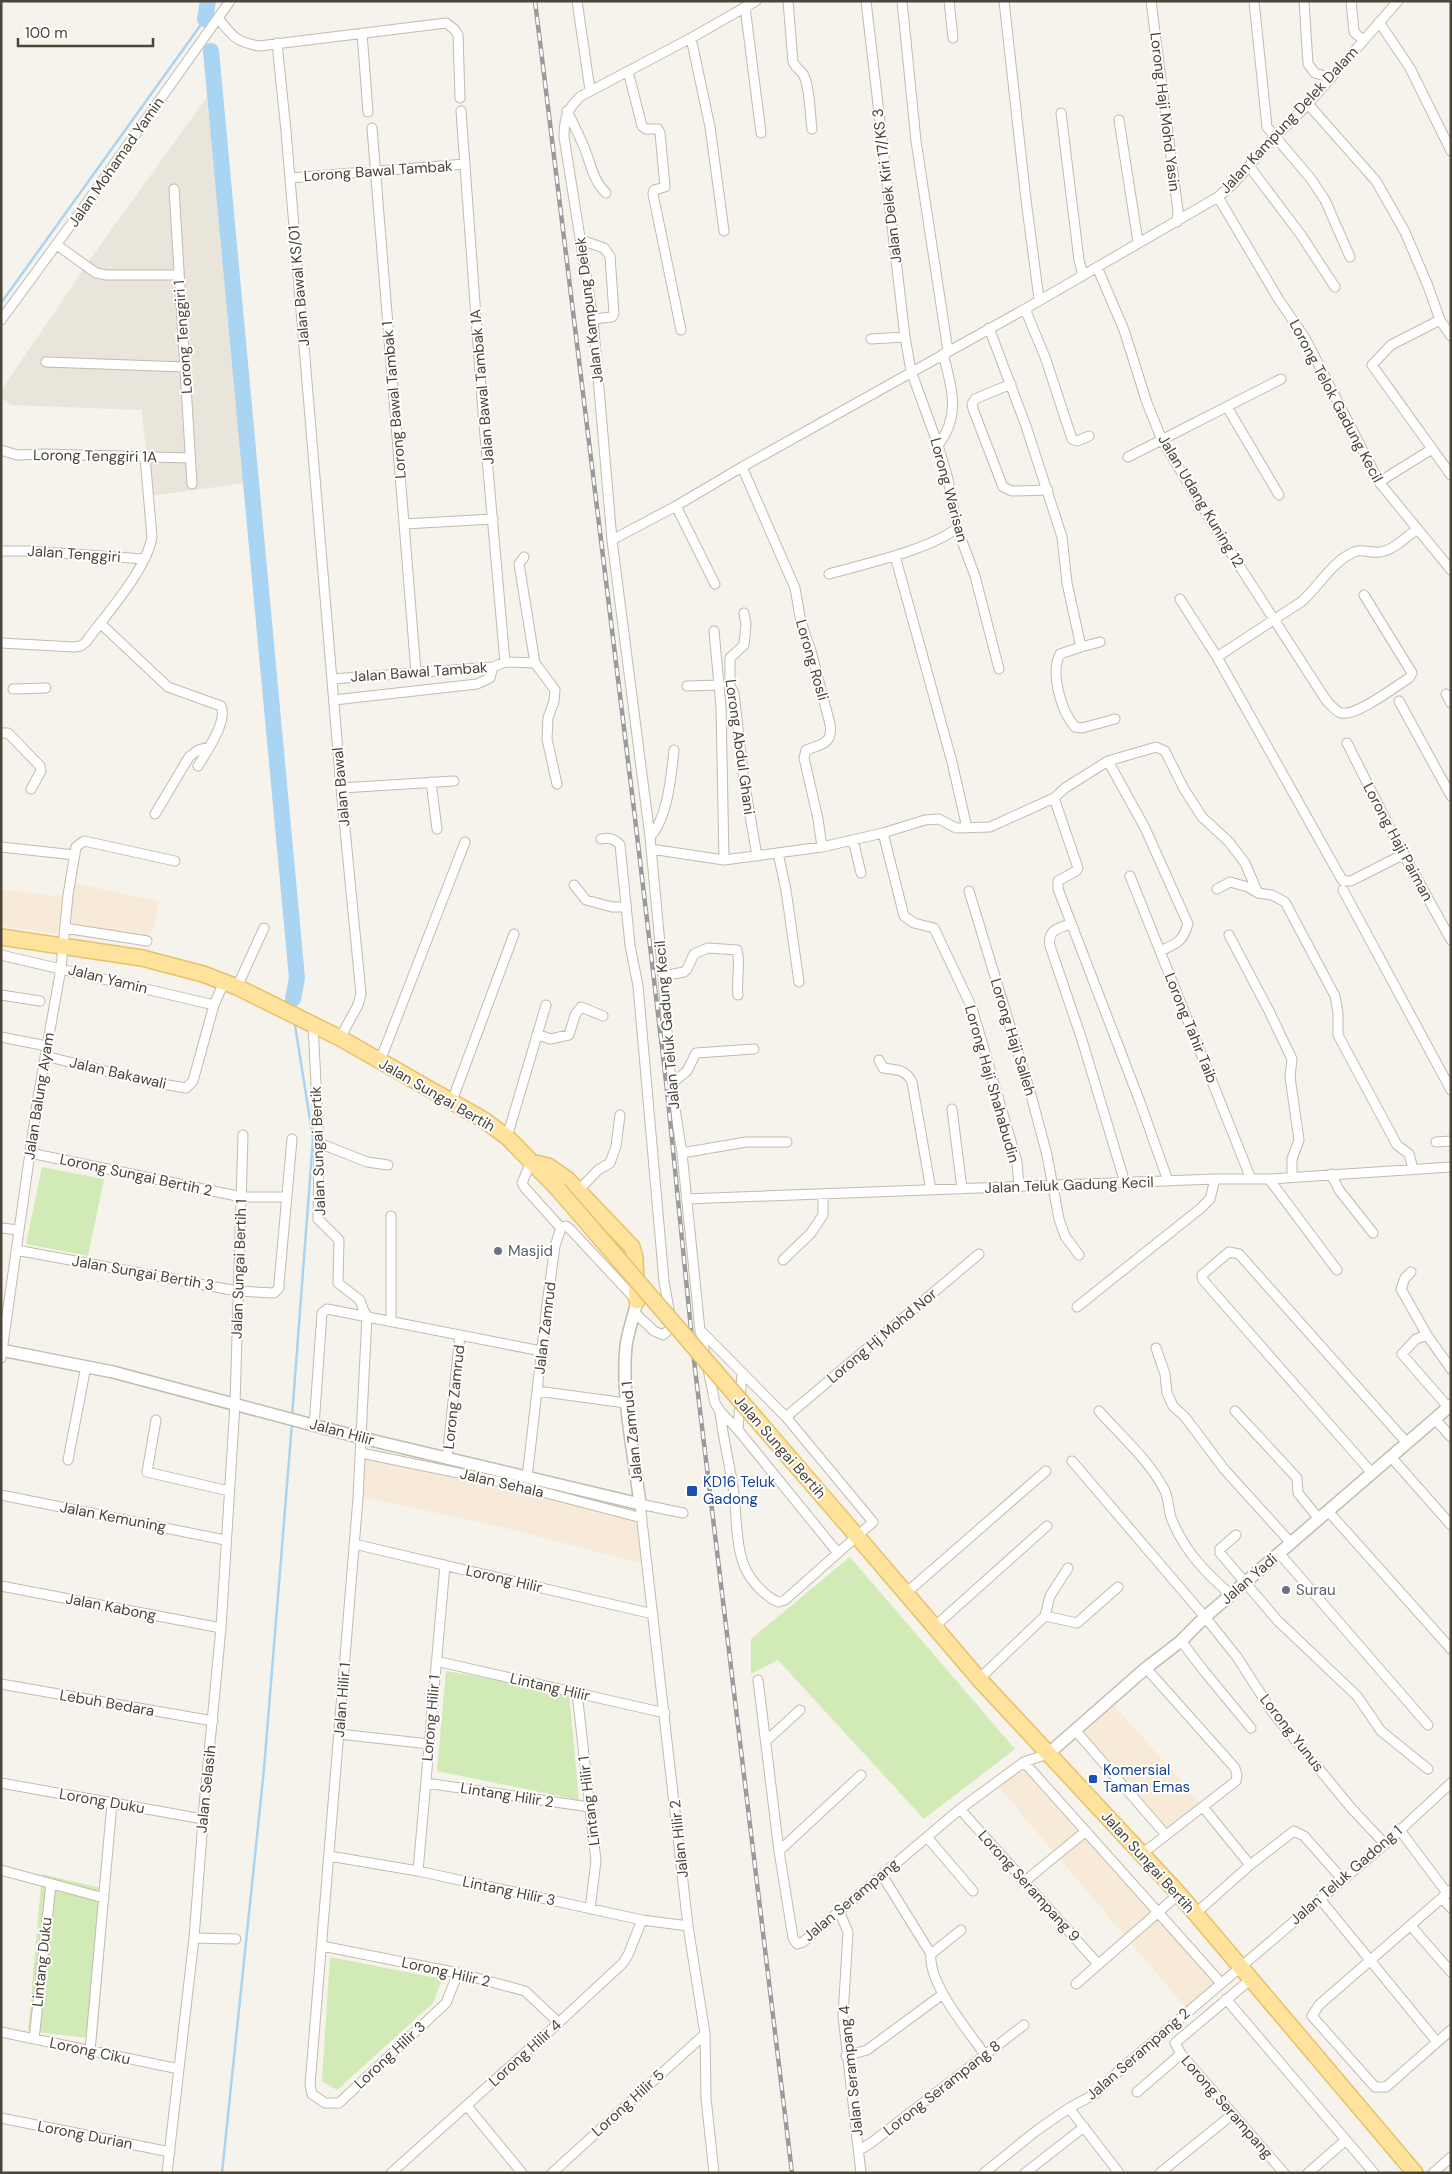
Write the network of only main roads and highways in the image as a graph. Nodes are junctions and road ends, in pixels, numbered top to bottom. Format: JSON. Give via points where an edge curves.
{"nodes":[{"id":1,"x":1,"y":937,"type":"edge"},
{"id":2,"x":531,"y":1162,"type":"junction"},
{"id":3,"x":636,"y":1307,"type":"road end"},
{"id":4,"x":1415,"y":2173,"type":"edge"}],
"edges":[{"from":1,"to":2,"type":"main road","name":"Jalan Sungai Bertih","via":[[142,958],[231,984],[340,1038],[452,1101],[507,1137]]},
{"from":2,"to":3,"type":"main road","via":[[548,1166],[567,1179],[632,1247]]},
{"from":2,"to":4,"type":"main road","name":"Jalan Sungai Bertih","bridge":true,"via":[[558,1189],[979,1679],[1179,1894]]}]}
